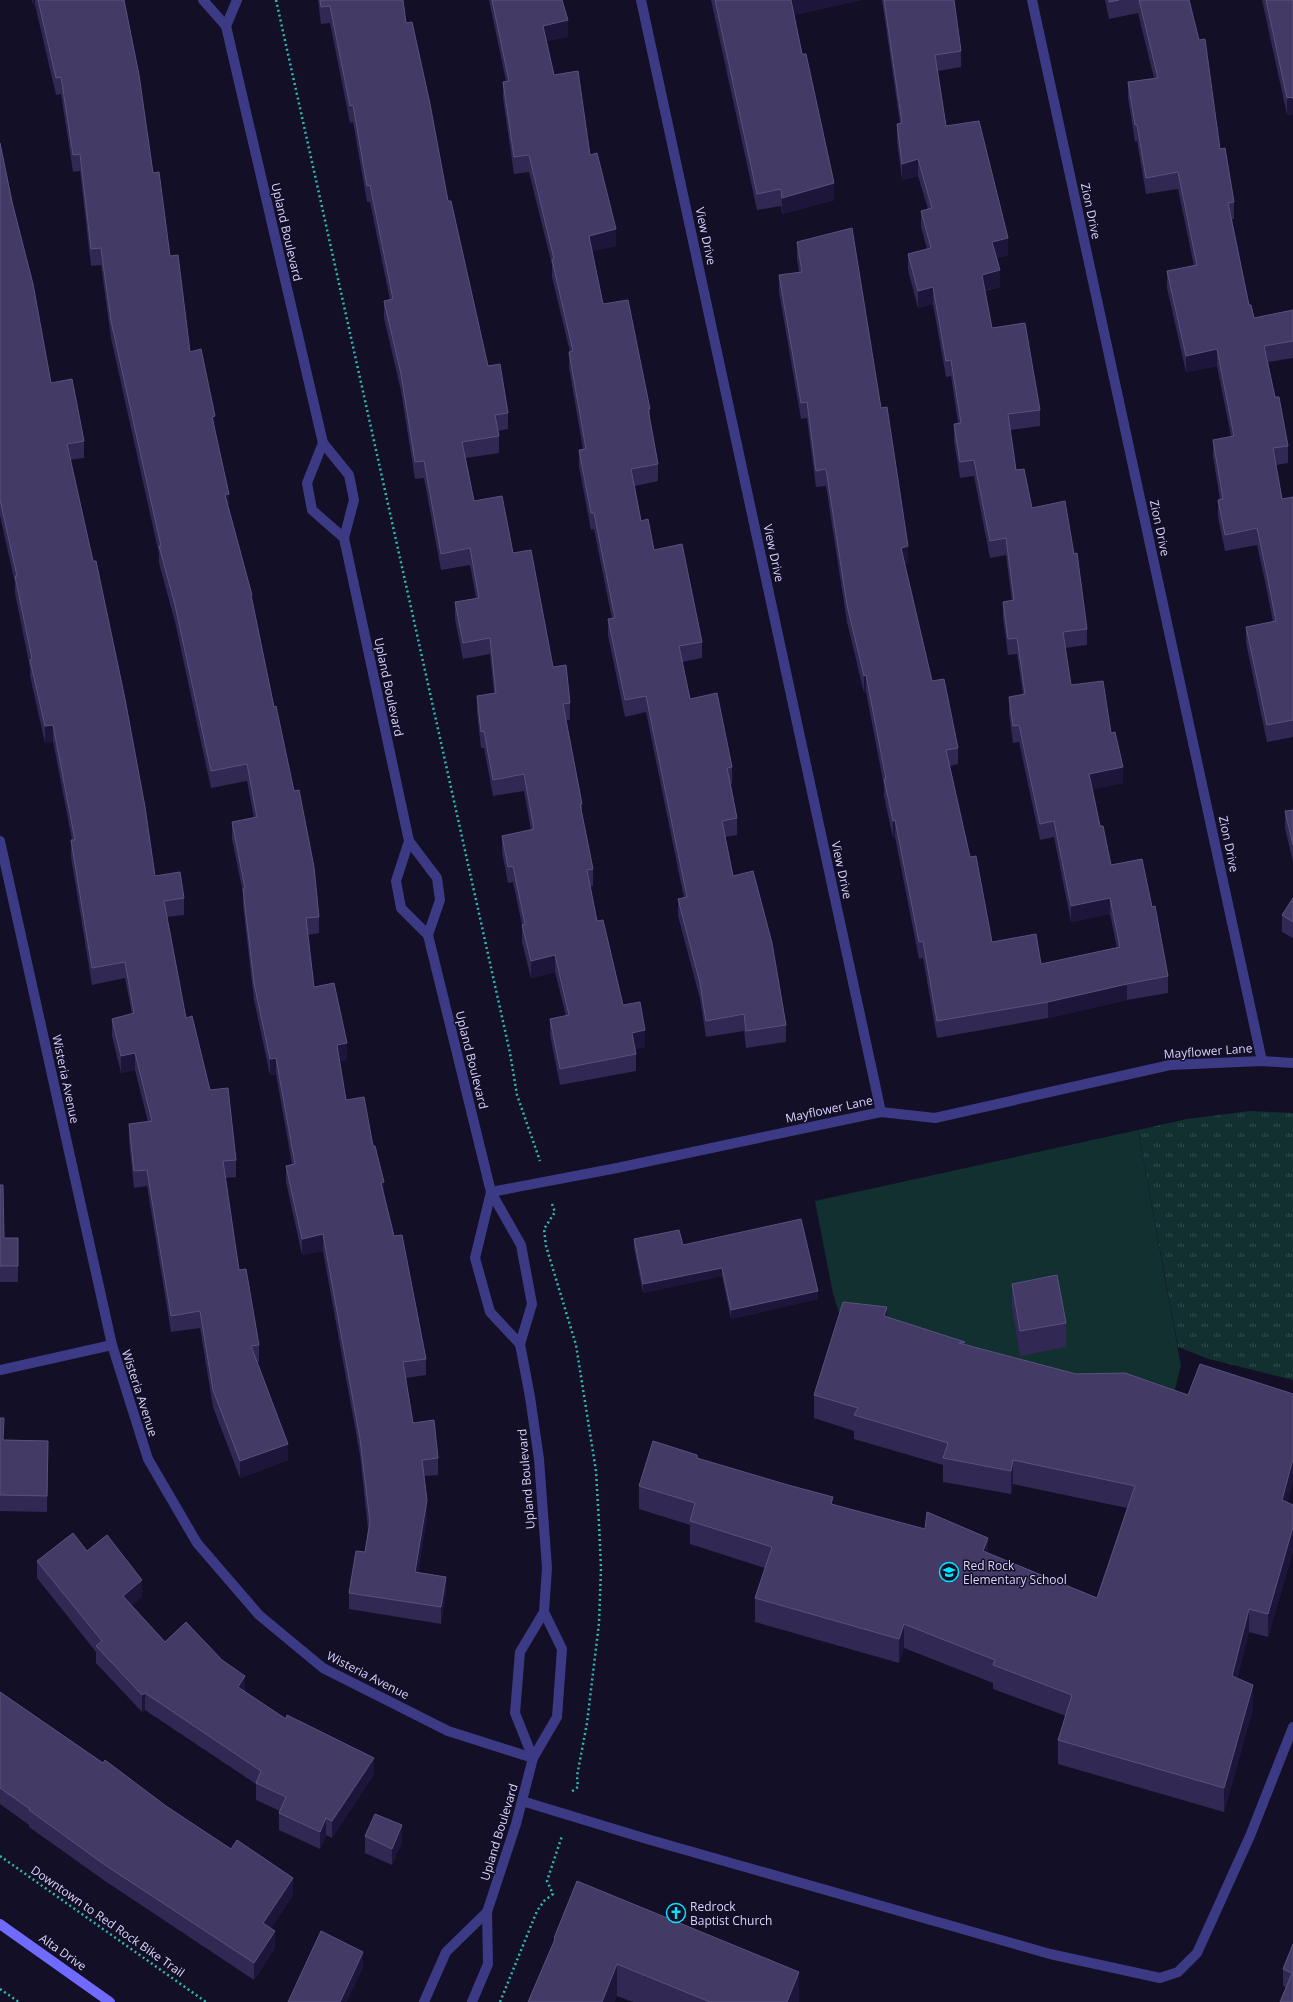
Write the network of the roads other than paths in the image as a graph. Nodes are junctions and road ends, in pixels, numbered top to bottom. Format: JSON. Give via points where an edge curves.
{"nodes":[{"id":1,"x":203,"y":0,"type":"edge"},
{"id":2,"x":238,"y":0,"type":"edge"},
{"id":3,"x":641,"y":0,"type":"edge"},
{"id":4,"x":1032,"y":0,"type":"edge"},
{"id":5,"x":226,"y":26,"type":"junction"},
{"id":6,"x":323,"y":443,"type":"junction"},
{"id":7,"x":344,"y":538,"type":"junction"},
{"id":8,"x":0,"y":841,"type":"edge"},
{"id":9,"x":409,"y":841,"type":"junction"},
{"id":10,"x":428,"y":935,"type":"junction"},
{"id":11,"x":1262,"y":1061,"type":"junction"},
{"id":12,"x":1293,"y":1063,"type":"edge"},
{"id":13,"x":881,"y":1112,"type":"junction"},
{"id":14,"x":491,"y":1192,"type":"junction"},
{"id":15,"x":520,"y":1344,"type":"junction"},
{"id":16,"x":112,"y":1345,"type":"junction"},
{"id":17,"x":0,"y":1370,"type":"edge"},
{"id":18,"x":544,"y":1612,"type":"junction"},
{"id":19,"x":1293,"y":1727,"type":"edge"},
{"id":20,"x":533,"y":1758,"type":"junction"},
{"id":21,"x":522,"y":1801,"type":"junction"},
{"id":22,"x":487,"y":1912,"type":"junction"},
{"id":23,"x":0,"y":1924,"type":"edge"},
{"id":24,"x":110,"y":2002,"type":"edge"},
{"id":25,"x":424,"y":2002,"type":"edge"},
{"id":26,"x":472,"y":2002,"type":"edge"}],
"edges":[{"from":1,"to":5,"type":"street","name":"Upland Boulevard"},
{"from":2,"to":5,"type":"street"},
{"from":3,"to":13,"type":"street","name":"View Drive"},
{"from":4,"to":11,"type":"street","name":"Zion Drive"},
{"from":5,"to":6,"type":"street","name":"Upland Boulevard"},
{"from":6,"to":7,"type":"street","name":"Upland Boulevard","via":[[349,475],[354,500]]},
{"from":6,"to":7,"type":"street","via":[[307,483],[312,510]]},
{"from":7,"to":9,"type":"street","name":"Upland Boulevard"},
{"from":8,"to":16,"type":"street","name":"Wisteria Avenue"},
{"from":9,"to":10,"type":"street","name":"Upland Boulevard","via":[[438,878],[440,900]]},
{"from":9,"to":10,"type":"street","via":[[396,881],[401,908]]},
{"from":10,"to":14,"type":"street","name":"Upland Boulevard"},
{"from":11,"to":12,"type":"street","name":"Mayflower Lane"},
{"from":11,"to":13,"type":"street","name":"Mayflower Lane","via":[[1170,1065],[935,1118]]},
{"from":13,"to":14,"type":"street","name":"Mayflower Lane"},
{"from":14,"to":15,"type":"street","name":"Upland Boulevard","via":[[522,1249],[532,1304]]},
{"from":14,"to":15,"type":"street","name":"Upland Boulevard","via":[[475,1258],[490,1312]]},
{"from":15,"to":18,"type":"street","name":"Upland Boulevard","via":[[539,1459],[547,1568]]},
{"from":16,"to":17,"type":"street"},
{"from":16,"to":20,"type":"street","name":"Wisteria Avenue","via":[[148,1459],[197,1543],[259,1615],[323,1668],[448,1731]]},
{"from":18,"to":20,"type":"street","name":"Upland Boulevard","via":[[520,1652],[515,1713]]},
{"from":18,"to":20,"type":"street","name":"Upland Boulevard","via":[[562,1649],[557,1717]]},
{"from":19,"to":21,"type":"street","via":[[1250,1836],[1197,1954],[1178,1972],[1160,1978],[1050,1954]]},
{"from":20,"to":21,"type":"street","name":"Upland Boulevard"},
{"from":21,"to":22,"type":"street","name":"Upland Boulevard"},
{"from":22,"to":25,"type":"street","name":"Upland Boulevard","via":[[446,1952]]},
{"from":22,"to":26,"type":"street","name":"Upland Boulevard","via":[[488,1964]]},
{"from":23,"to":24,"type":"main road","name":"Alta Drive"}]}
